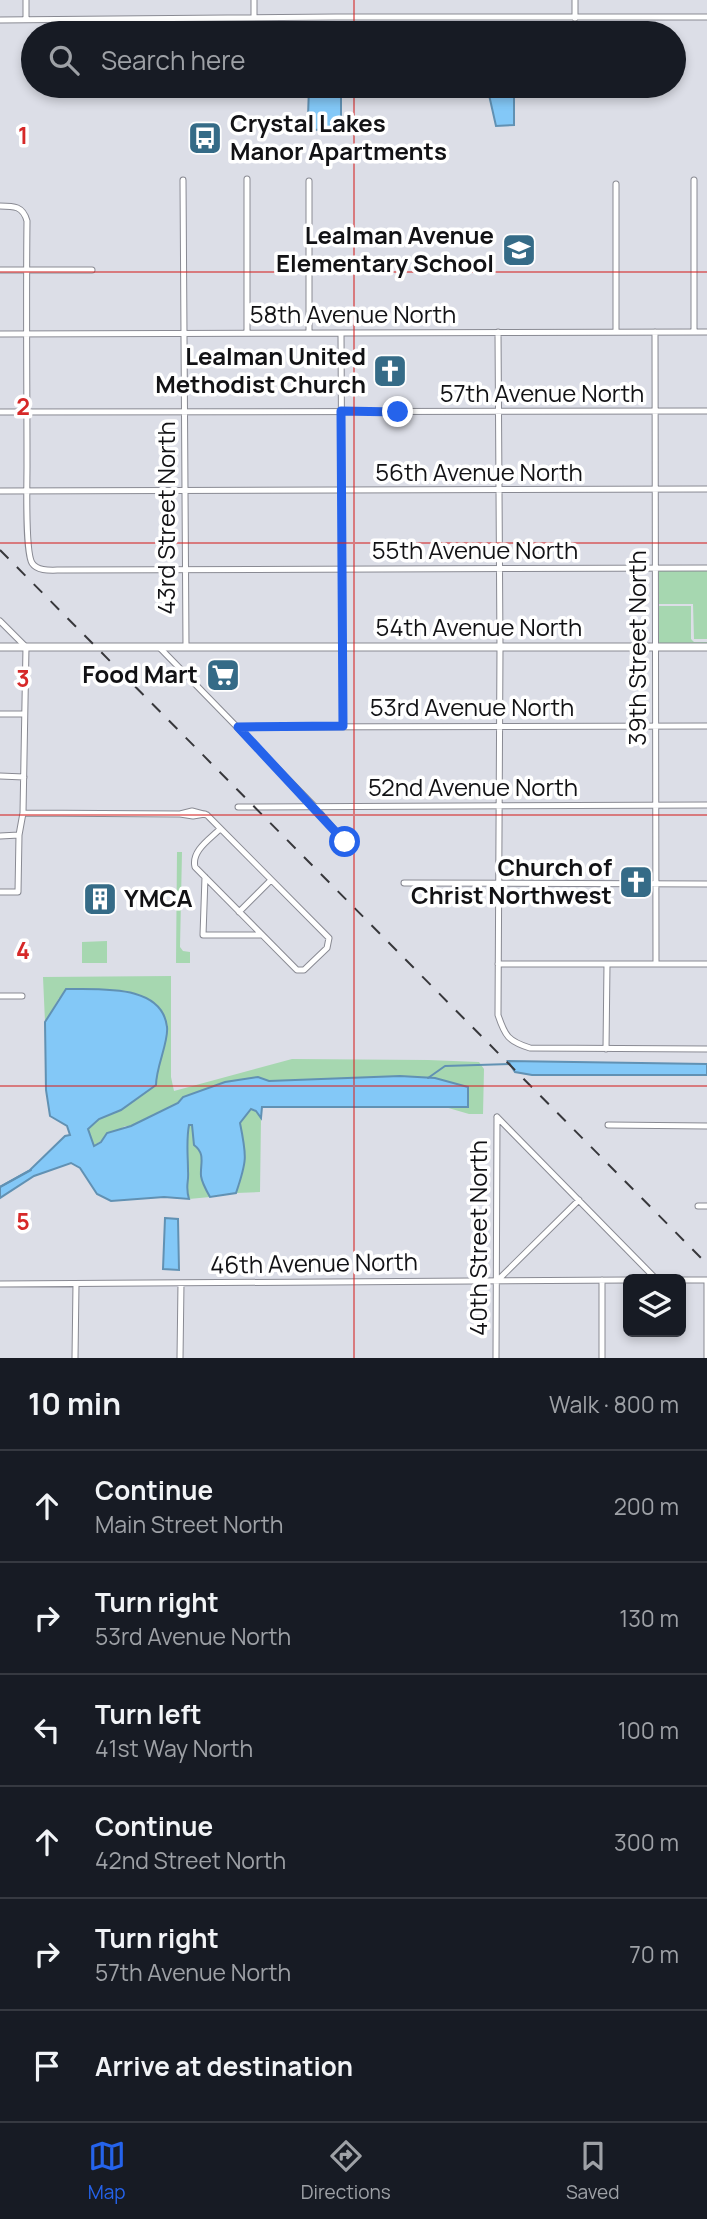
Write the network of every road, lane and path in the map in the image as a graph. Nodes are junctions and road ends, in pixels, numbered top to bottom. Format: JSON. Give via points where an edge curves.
{"nodes":[{"id":1,"x":26,"y":0,"type":"edge"},
{"id":2,"x":254,"y":0,"type":"edge"},
{"id":3,"x":575,"y":0,"type":"edge"},
{"id":4,"x":254,"y":17,"type":"junction"},
{"id":5,"x":707,"y":17,"type":"edge"},
{"id":6,"x":575,"y":18,"type":"junction"},
{"id":7,"x":0,"y":20,"type":"edge"},
{"id":8,"x":26,"y":20,"type":"junction"},
{"id":9,"x":247,"y":179,"type":"dead end"},
{"id":10,"x":183,"y":180,"type":"dead end"},
{"id":11,"x":694,"y":180,"type":"dead end"},
{"id":12,"x":309,"y":181,"type":"dead end"},
{"id":13,"x":616,"y":184,"type":"dead end"},
{"id":14,"x":0,"y":206,"type":"edge"},
{"id":15,"x":0,"y":270,"type":"edge"},
{"id":16,"x":26,"y":270,"type":"junction"},
{"id":17,"x":92,"y":271,"type":"dead end"},
{"id":18,"x":247,"y":332,"type":"junction"},
{"id":19,"x":498,"y":332,"type":"junction"},
{"id":20,"x":616,"y":332,"type":"junction"},
{"id":21,"x":655,"y":332,"type":"junction"},
{"id":22,"x":694,"y":332,"type":"junction"},
{"id":23,"x":707,"y":332,"type":"edge"},
{"id":24,"x":184,"y":333,"type":"junction"},
{"id":25,"x":309,"y":333,"type":"junction"},
{"id":26,"x":341,"y":333,"type":"junction"},
{"id":27,"x":0,"y":334,"type":"edge"},
{"id":28,"x":26,"y":334,"type":"junction"},
{"id":29,"x":184,"y":411,"type":"junction"},
{"id":30,"x":341,"y":411,"type":"junction"},
{"id":31,"x":657,"y":411,"type":"junction"},
{"id":32,"x":707,"y":411,"type":"edge"},
{"id":33,"x":0,"y":412,"type":"edge"},
{"id":34,"x":27,"y":412,"type":"junction"},
{"id":35,"x":499,"y":412,"type":"junction"},
{"id":36,"x":707,"y":489,"type":"edge"},
{"id":37,"x":184,"y":490,"type":"junction"},
{"id":38,"x":341,"y":490,"type":"junction"},
{"id":39,"x":657,"y":490,"type":"junction"},
{"id":40,"x":0,"y":491,"type":"edge"},
{"id":41,"x":27,"y":491,"type":"junction"},
{"id":42,"x":500,"y":491,"type":"junction"},
{"id":43,"x":656,"y":568,"type":"junction"},
{"id":44,"x":707,"y":568,"type":"edge"},
{"id":45,"x":185,"y":569,"type":"junction"},
{"id":46,"x":342,"y":569,"type":"junction"},
{"id":47,"x":500,"y":569,"type":"junction"},
{"id":48,"x":0,"y":621,"type":"edge"},
{"id":49,"x":0,"y":647,"type":"edge"},
{"id":50,"x":26,"y":647,"type":"junction"},
{"id":51,"x":159,"y":647,"type":"junction"},
{"id":52,"x":186,"y":647,"type":"junction"},
{"id":53,"x":656,"y":647,"type":"junction"},
{"id":54,"x":707,"y":647,"type":"edge"},
{"id":55,"x":343,"y":648,"type":"junction"},
{"id":56,"x":500,"y":648,"type":"junction"},
{"id":57,"x":0,"y":714,"type":"edge"},
{"id":58,"x":24,"y":714,"type":"junction"},
{"id":59,"x":343,"y":726,"type":"junction"},
{"id":60,"x":499,"y":726,"type":"junction"},
{"id":61,"x":655,"y":726,"type":"junction"},
{"id":62,"x":707,"y":726,"type":"edge"},
{"id":63,"x":238,"y":727,"type":"junction"},
{"id":64,"x":0,"y":776,"type":"edge"},
{"id":65,"x":24,"y":777,"type":"junction"},
{"id":66,"x":707,"y":805,"type":"edge"},
{"id":67,"x":314,"y":806,"type":"junction"},
{"id":68,"x":499,"y":806,"type":"junction"},
{"id":69,"x":655,"y":806,"type":"junction"},
{"id":70,"x":238,"y":807,"type":"dead end"},
{"id":71,"x":23,"y":813,"type":"junction"},
{"id":72,"x":220,"y":829,"type":"junction"},
{"id":73,"x":19,"y":835,"type":"junction"},
{"id":74,"x":0,"y":836,"type":"edge"},
{"id":75,"x":345,"y":842,"type":"dead end"},
{"id":76,"x":205,"y":877,"type":"junction"},
{"id":77,"x":271,"y":880,"type":"junction"},
{"id":78,"x":404,"y":883,"type":"dead end"},
{"id":79,"x":498,"y":884,"type":"junction"},
{"id":80,"x":656,"y":884,"type":"junction"},
{"id":81,"x":707,"y":884,"type":"edge"},
{"id":82,"x":0,"y":892,"type":"edge"},
{"id":83,"x":239,"y":912,"type":"junction"},
{"id":84,"x":262,"y":935,"type":"junction"},
{"id":85,"x":498,"y":964,"type":"junction"},
{"id":86,"x":607,"y":964,"type":"junction"},
{"id":87,"x":656,"y":964,"type":"junction"},
{"id":88,"x":707,"y":964,"type":"edge"},
{"id":89,"x":0,"y":996,"type":"edge"},
{"id":90,"x":22,"y":996,"type":"dead end"},
{"id":91,"x":606,"y":1049,"type":"junction"},
{"id":92,"x":707,"y":1049,"type":"edge"},
{"id":93,"x":608,"y":1125,"type":"dead end"},
{"id":94,"x":707,"y":1126,"type":"edge"},
{"id":95,"x":579,"y":1200,"type":"junction"},
{"id":96,"x":698,"y":1206,"type":"dead end"},
{"id":97,"x":707,"y":1206,"type":"edge"},
{"id":98,"x":651,"y":1274,"type":"edge"},
{"id":99,"x":602,"y":1280,"type":"junction"},
{"id":100,"x":623,"y":1280,"type":"edge"},
{"id":101,"x":686,"y":1280,"type":"edge"},
{"id":102,"x":707,"y":1280,"type":"edge"},
{"id":103,"x":497,"y":1281,"type":"junction"},
{"id":104,"x":181,"y":1283,"type":"junction"},
{"id":105,"x":0,"y":1284,"type":"edge"},
{"id":106,"x":76,"y":1284,"type":"junction"},
{"id":107,"x":75,"y":1358,"type":"edge"},
{"id":108,"x":180,"y":1358,"type":"edge"},
{"id":109,"x":496,"y":1358,"type":"edge"},
{"id":110,"x":602,"y":1358,"type":"edge"},
{"id":111,"x":707,"y":1358,"type":"edge"}],
"edges":[{"from":1,"to":8,"type":"street"},
{"from":2,"to":4,"type":"street"},
{"from":3,"to":6,"type":"street"},
{"from":4,"to":6,"type":"street"},
{"from":4,"to":8,"type":"street"},
{"from":5,"to":6,"type":"street"},
{"from":7,"to":8,"type":"street"},
{"from":9,"to":18,"type":"street"},
{"from":10,"to":24,"type":"street","name":"43rd Street North"},
{"from":11,"to":22,"type":"street"},
{"from":12,"to":25,"type":"street"},
{"from":13,"to":20,"type":"street"},
{"from":14,"to":16,"type":"street","via":[[24,212]]},
{"from":15,"to":16,"type":"street"},
{"from":16,"to":17,"type":"street"},
{"from":16,"to":28,"type":"street"},
{"from":18,"to":24,"type":"street","name":"58th Avenue North"},
{"from":18,"to":25,"type":"street","name":"58th Avenue North"},
{"from":19,"to":20,"type":"street","name":"58th Avenue North"},
{"from":19,"to":26,"type":"street","name":"58th Avenue North"},
{"from":19,"to":35,"type":"street"},
{"from":20,"to":21,"type":"street","name":"58th Avenue North"},
{"from":21,"to":22,"type":"street","name":"58th Avenue North"},
{"from":21,"to":31,"type":"street","name":"39th Street North"},
{"from":22,"to":23,"type":"street","name":"58th Avenue North"},
{"from":24,"to":28,"type":"street","name":"58th Avenue North"},
{"from":24,"to":29,"type":"street","name":"43rd Street North"},
{"from":25,"to":26,"type":"street","name":"58th Avenue North"},
{"from":26,"to":30,"type":"street"},
{"from":27,"to":28,"type":"street","name":"58th Avenue North"},
{"from":28,"to":34,"type":"street"},
{"from":29,"to":30,"type":"street","name":"57th Avenue North"},
{"from":29,"to":34,"type":"street","name":"57th Avenue North"},
{"from":29,"to":37,"type":"street","name":"43rd Street North"},
{"from":30,"to":35,"type":"street","name":"57th Avenue North"},
{"from":30,"to":38,"type":"street"},
{"from":31,"to":32,"type":"street","name":"57th Avenue North"},
{"from":31,"to":35,"type":"street","name":"57th Avenue North"},
{"from":31,"to":39,"type":"street","name":"39th Street North"},
{"from":33,"to":34,"type":"street","name":"57th Avenue North"},
{"from":34,"to":41,"type":"street"},
{"from":35,"to":42,"type":"street"},
{"from":36,"to":39,"type":"street","name":"56th Avenue North"},
{"from":37,"to":38,"type":"street","name":"56th Avenue North"},
{"from":37,"to":41,"type":"street","name":"56th Avenue North"},
{"from":37,"to":45,"type":"street","name":"43rd Street North"},
{"from":38,"to":42,"type":"street","name":"56th Avenue North"},
{"from":38,"to":46,"type":"street"},
{"from":39,"to":42,"type":"street","name":"56th Avenue North"},
{"from":39,"to":43,"type":"street","name":"39th Street North"},
{"from":40,"to":41,"type":"street","name":"56th Avenue North"},
{"from":41,"to":45,"type":"street","name":"55th Avenue North","via":[[34,566],[43,570]]},
{"from":42,"to":47,"type":"street"},
{"from":43,"to":44,"type":"street","name":"55th Avenue North"},
{"from":43,"to":47,"type":"street","name":"55th Avenue North"},
{"from":43,"to":53,"type":"street","name":"39th Street North"},
{"from":45,"to":46,"type":"street","name":"55th Avenue North"},
{"from":45,"to":52,"type":"street","name":"43rd Street North"},
{"from":46,"to":47,"type":"street","name":"55th Avenue North"},
{"from":46,"to":55,"type":"street"},
{"from":47,"to":56,"type":"street"},
{"from":48,"to":50,"type":"street"},
{"from":49,"to":50,"type":"main road","name":"54th Avenue North"},
{"from":50,"to":51,"type":"main road","name":"54th Avenue North"},
{"from":50,"to":58,"type":"street"},
{"from":51,"to":52,"type":"main road","name":"54th Avenue North"},
{"from":51,"to":63,"type":"street"},
{"from":52,"to":55,"type":"main road","name":"54th Avenue North"},
{"from":53,"to":54,"type":"main road","name":"54th Avenue North"},
{"from":53,"to":56,"type":"main road","name":"54th Avenue North"},
{"from":53,"to":61,"type":"street","name":"39th Street North"},
{"from":55,"to":56,"type":"main road","name":"54th Avenue North"},
{"from":55,"to":59,"type":"street"},
{"from":56,"to":60,"type":"street"},
{"from":57,"to":58,"type":"street"},
{"from":58,"to":65,"type":"street"},
{"from":59,"to":60,"type":"street","name":"53rd Avenue North"},
{"from":59,"to":63,"type":"street","name":"53rd Avenue North"},
{"from":60,"to":61,"type":"street","name":"53rd Avenue North"},
{"from":60,"to":68,"type":"street"},
{"from":61,"to":62,"type":"street","name":"53rd Avenue North"},
{"from":61,"to":69,"type":"street","name":"39th Street North"},
{"from":63,"to":67,"type":"street"},
{"from":64,"to":65,"type":"street"},
{"from":65,"to":71,"type":"street"},
{"from":66,"to":69,"type":"street","name":"52nd Avenue North"},
{"from":67,"to":68,"type":"street","name":"52nd Avenue North"},
{"from":67,"to":70,"type":"street","name":"52nd Avenue North"},
{"from":67,"to":75,"type":"street"},
{"from":68,"to":69,"type":"street","name":"52nd Avenue North"},
{"from":68,"to":79,"type":"street"},
{"from":69,"to":80,"type":"street","name":"39th Street North"},
{"from":71,"to":72,"type":"street","via":[[192,811],[206,814]]},
{"from":71,"to":73,"type":"street"},
{"from":72,"to":76,"type":"street","via":[[195,856],[194,864]]},
{"from":72,"to":77,"type":"street"},
{"from":73,"to":74,"type":"street"},
{"from":73,"to":82,"type":"street","via":[[18,892]]},
{"from":76,"to":83,"type":"street"},
{"from":76,"to":84,"type":"street","via":[[203,935]]},
{"from":77,"to":83,"type":"street"},
{"from":77,"to":84,"type":"street","via":[[330,942],[301,971]]},
{"from":78,"to":79,"type":"street"},
{"from":79,"to":80,"type":"street"},
{"from":79,"to":85,"type":"street"},
{"from":80,"to":81,"type":"street"},
{"from":80,"to":87,"type":"street","name":"39th Street North"},
{"from":83,"to":84,"type":"street"},
{"from":85,"to":86,"type":"street"},
{"from":85,"to":91,"type":"street","via":[[498,1015],[512,1043],[530,1048]]},
{"from":86,"to":87,"type":"street"},
{"from":86,"to":91,"type":"street"},
{"from":87,"to":88,"type":"street"},
{"from":89,"to":90,"type":"street"},
{"from":91,"to":92,"type":"street"},
{"from":93,"to":94,"type":"street"},
{"from":95,"to":98,"type":"street"},
{"from":95,"to":103,"type":"street"},
{"from":95,"to":103,"type":"street","name":"40th Street North","via":[[497,1117]]},
{"from":96,"to":97,"type":"street"},
{"from":99,"to":100,"type":"street","name":"46th Avenue North"},
{"from":99,"to":103,"type":"street","name":"46th Avenue North"},
{"from":99,"to":110,"type":"street"},
{"from":101,"to":102,"type":"street"},
{"from":102,"to":111,"type":"street"},
{"from":103,"to":104,"type":"street","name":"46th Avenue North"},
{"from":103,"to":109,"type":"street","name":"40th Street North"},
{"from":104,"to":106,"type":"street","name":"46th Avenue North"},
{"from":104,"to":108,"type":"street"},
{"from":105,"to":106,"type":"street","name":"46th Avenue North"},
{"from":106,"to":107,"type":"street"}]}
